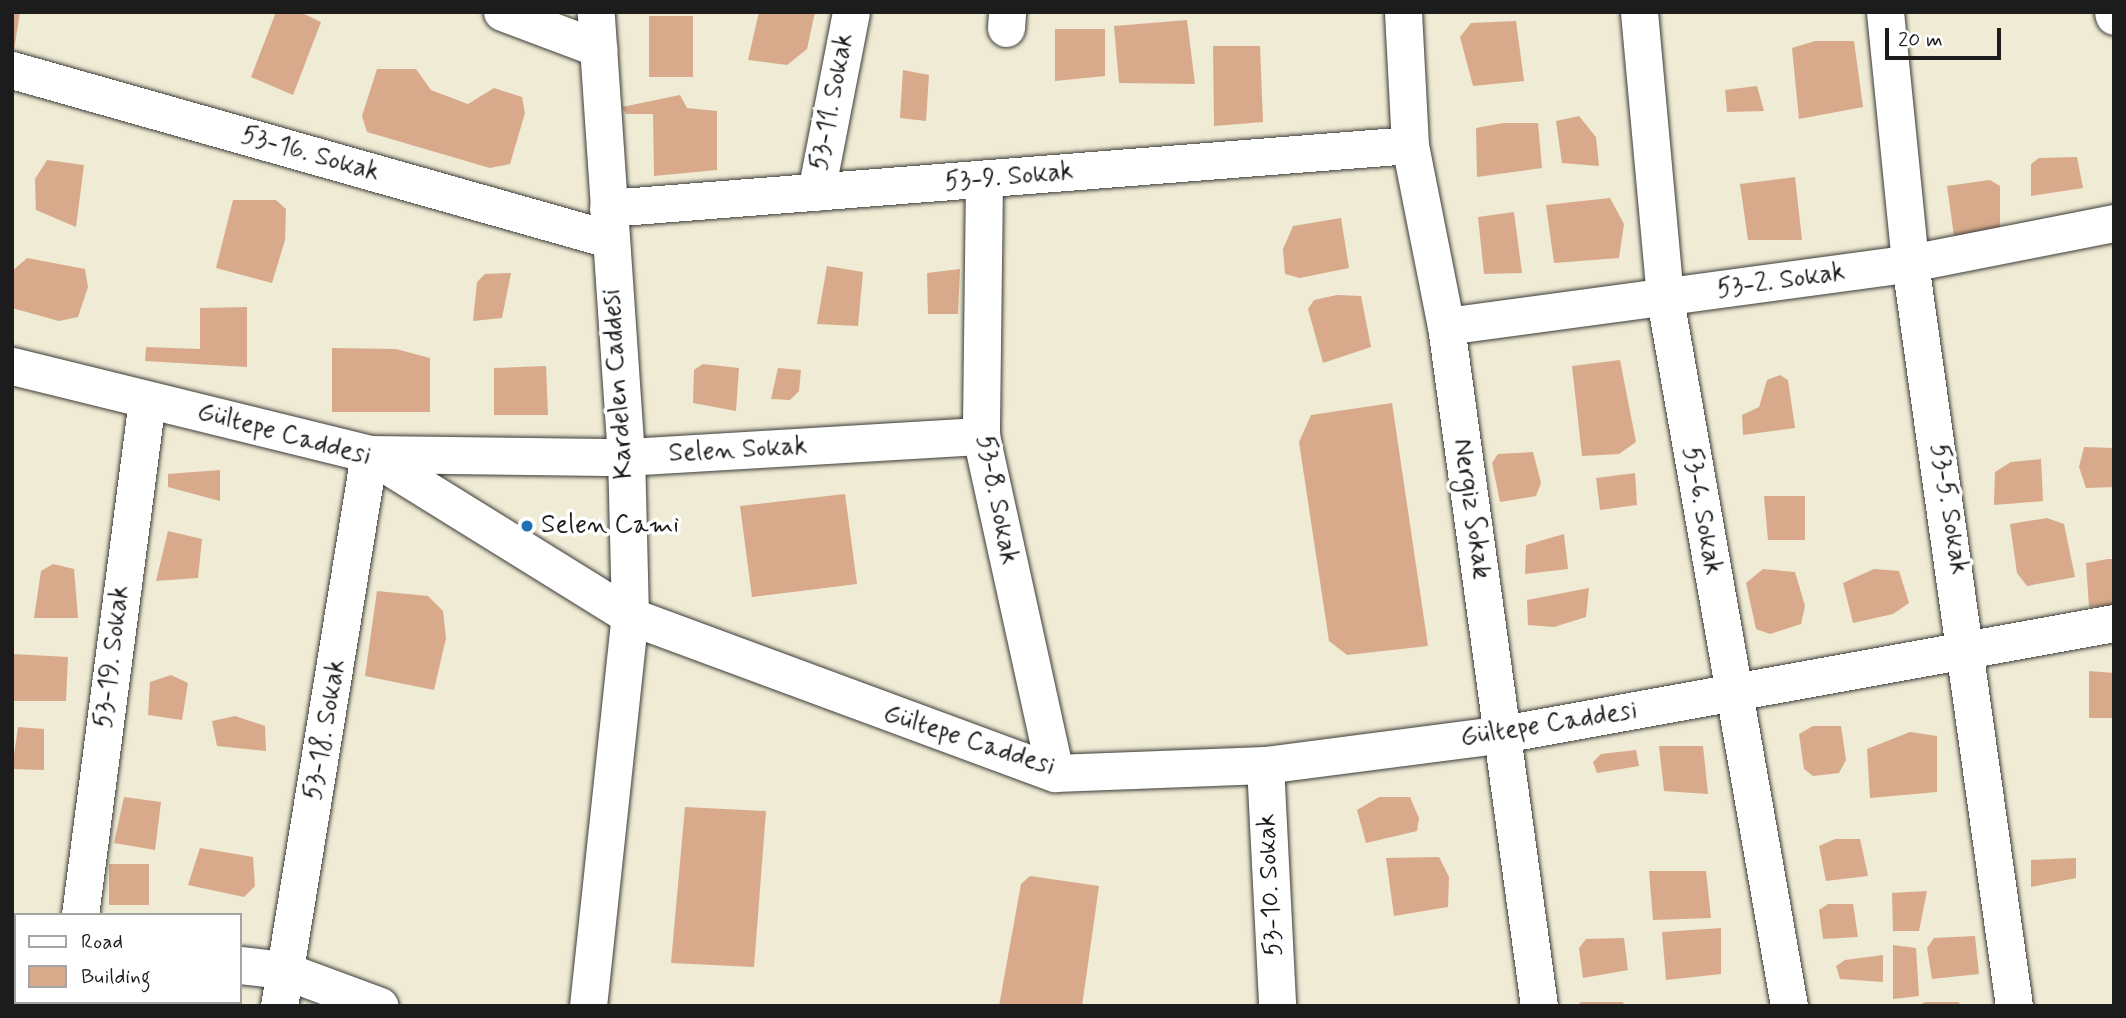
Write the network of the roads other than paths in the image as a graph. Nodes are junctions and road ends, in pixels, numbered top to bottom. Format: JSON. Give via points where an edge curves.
{"nodes":[{"id":1,"x":502,"y":12,"type":"edge"},
{"id":2,"x":851,"y":12,"type":"edge"},
{"id":3,"x":1403,"y":12,"type":"edge"},
{"id":4,"x":1639,"y":12,"type":"edge"},
{"id":5,"x":1885,"y":12,"type":"edge"},
{"id":6,"x":597,"y":30,"type":"edge"},
{"id":7,"x":12,"y":70,"type":"edge"},
{"id":8,"x":1410,"y":145,"type":"junction"},
{"id":9,"x":984,"y":180,"type":"junction"},
{"id":10,"x":816,"y":192,"type":"junction"},
{"id":11,"x":608,"y":223,"type":"junction"},
{"id":12,"x":2114,"y":223,"type":"edge"},
{"id":13,"x":1910,"y":263,"type":"junction"},
{"id":14,"x":1665,"y":299,"type":"junction"},
{"id":15,"x":1446,"y":326,"type":"junction"},
{"id":16,"x":12,"y":366,"type":"edge"},
{"id":17,"x":146,"y":400,"type":"junction"},
{"id":18,"x":981,"y":436,"type":"junction"},
{"id":19,"x":369,"y":454,"type":"junction"},
{"id":20,"x":626,"y":457,"type":"junction"},
{"id":21,"x":630,"y":616,"type":"junction"},
{"id":22,"x":2114,"y":623,"type":"edge"},
{"id":23,"x":1968,"y":646,"type":"junction"},
{"id":24,"x":1732,"y":695,"type":"junction"},
{"id":25,"x":1503,"y":734,"type":"junction"},
{"id":26,"x":1265,"y":765,"type":"junction"},
{"id":27,"x":1055,"y":772,"type":"junction"},
{"id":28,"x":80,"y":913,"type":"edge"},
{"id":29,"x":242,"y":964,"type":"edge"},
{"id":30,"x":283,"y":970,"type":"junction"},
{"id":31,"x":279,"y":1006,"type":"edge"},
{"id":32,"x":380,"y":1006,"type":"edge"},
{"id":33,"x":588,"y":1006,"type":"edge"},
{"id":34,"x":1277,"y":1006,"type":"edge"},
{"id":35,"x":1539,"y":1006,"type":"edge"},
{"id":36,"x":1789,"y":1006,"type":"edge"},
{"id":37,"x":2014,"y":1006,"type":"edge"}],
"edges":[{"from":1,"to":6,"type":"street"},
{"from":2,"to":10,"type":"street","name":"53-11. Sokak"},
{"from":3,"to":8,"type":"street","name":"Nergiz Sokak"},
{"from":4,"to":14,"type":"street","name":"53-6. Sokak"},
{"from":5,"to":13,"type":"street","name":"53-5. Sokak"},
{"from":6,"to":11,"type":"street","name":"Kardelen Caddesi"},
{"from":7,"to":11,"type":"street","name":"53-16. Sokak"},
{"from":8,"to":9,"type":"street","name":"53-9. Sokak"},
{"from":8,"to":15,"type":"street","name":"Nergiz Sokak"},
{"from":9,"to":10,"type":"street","name":"53-9. Sokak"},
{"from":9,"to":18,"type":"street","name":"53-8. Sokak"},
{"from":10,"to":11,"type":"street","name":"53-9. Sokak"},
{"from":11,"to":20,"type":"street","name":"Kardelen Caddesi"},
{"from":12,"to":13,"type":"street","name":"53-2. Sokak"},
{"from":13,"to":14,"type":"street","name":"53-2. Sokak"},
{"from":13,"to":23,"type":"street","name":"53-5. Sokak"},
{"from":14,"to":15,"type":"street","name":"53-2. Sokak"},
{"from":14,"to":24,"type":"street","name":"53-6. Sokak"},
{"from":15,"to":25,"type":"street","name":"Nergiz Sokak"},
{"from":16,"to":17,"type":"street","name":"Gültepe Caddesi"},
{"from":17,"to":19,"type":"street","name":"Gültepe Caddesi"},
{"from":17,"to":28,"type":"street","name":"53-19. Sokak"},
{"from":18,"to":20,"type":"street","name":"Selen Sokak"},
{"from":18,"to":27,"type":"street","name":"53-8. Sokak"},
{"from":19,"to":20,"type":"street","name":"Selen Sokak"},
{"from":19,"to":21,"type":"street","name":"Gültepe Caddesi"},
{"from":19,"to":30,"type":"street","name":"53-18. Sokak"},
{"from":20,"to":21,"type":"street","name":"Kardelen Caddesi"},
{"from":21,"to":27,"type":"street","name":"Gültepe Caddesi"},
{"from":21,"to":33,"type":"street","name":"Kardelen Caddesi"},
{"from":22,"to":23,"type":"street","name":"Gültepe Caddesi"},
{"from":23,"to":24,"type":"street","name":"Gültepe Caddesi"},
{"from":23,"to":37,"type":"street","name":"53-5. Sokak"},
{"from":24,"to":25,"type":"street","name":"Gültepe Caddesi"},
{"from":24,"to":36,"type":"street","name":"53-6. Sokak"},
{"from":25,"to":26,"type":"street","name":"Gültepe Caddesi"},
{"from":25,"to":35,"type":"street","name":"Nergiz Sokak"},
{"from":26,"to":27,"type":"street","name":"Gültepe Caddesi"},
{"from":26,"to":34,"type":"street","name":"53-10. Sokak"},
{"from":29,"to":30,"type":"street"},
{"from":30,"to":31,"type":"street","name":"53-18. Sokak"},
{"from":30,"to":32,"type":"street"}]}
